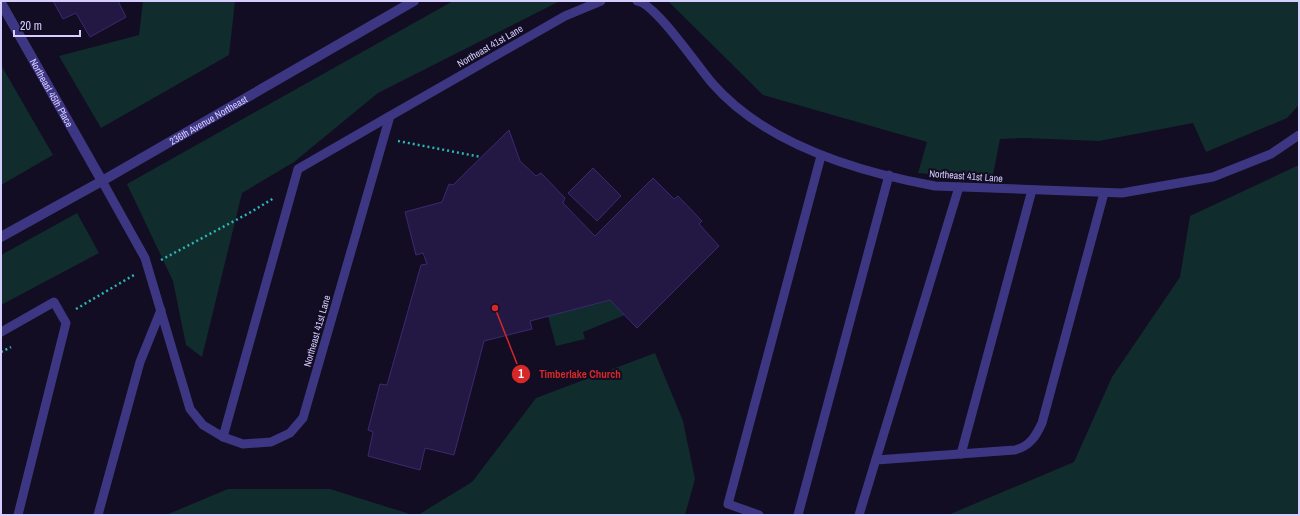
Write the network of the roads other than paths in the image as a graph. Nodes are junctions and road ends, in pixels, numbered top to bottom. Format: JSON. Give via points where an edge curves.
{"nodes":[{"id":1,"x":414,"y":1,"type":"edge"},
{"id":2,"x":601,"y":1,"type":"edge"},
{"id":3,"x":637,"y":1,"type":"edge"},
{"id":4,"x":1,"y":3,"type":"edge"},
{"id":5,"x":390,"y":116,"type":"junction"},
{"id":6,"x":1299,"y":135,"type":"edge"},
{"id":7,"x":821,"y":156,"type":"junction"},
{"id":8,"x":888,"y":175,"type":"junction"},
{"id":9,"x":102,"y":181,"type":"junction"},
{"id":10,"x":959,"y":187,"type":"junction"},
{"id":11,"x":1032,"y":190,"type":"junction"},
{"id":12,"x":1104,"y":193,"type":"junction"},
{"id":13,"x":1,"y":237,"type":"edge"},
{"id":14,"x":161,"y":310,"type":"junction"},
{"id":15,"x":1,"y":332,"type":"edge"},
{"id":16,"x":222,"y":437,"type":"junction"},
{"id":17,"x":961,"y":454,"type":"junction"},
{"id":18,"x":876,"y":460,"type":"junction"},
{"id":19,"x":18,"y":515,"type":"edge"},
{"id":20,"x":98,"y":515,"type":"edge"},
{"id":21,"x":759,"y":515,"type":"edge"},
{"id":22,"x":798,"y":515,"type":"edge"},
{"id":23,"x":859,"y":515,"type":"edge"}],
"edges":[{"from":1,"to":9,"type":"street","name":"236th Avenue Northeast"},
{"from":2,"to":5,"type":"lane","name":"Northeast 41st Lane","via":[[565,16]]},
{"from":3,"to":7,"type":"lane","name":"Northeast 41st Lane","via":[[642,2],[657,15],[713,84],[754,122]]},
{"from":4,"to":9,"type":"street","name":"Northeast 45th Place"},
{"from":5,"to":16,"type":"lane","via":[[298,169]]},
{"from":5,"to":16,"type":"lane","name":"Northeast 41st Lane","via":[[303,418],[290,433],[271,442],[243,444]]},
{"from":6,"to":12,"type":"lane","name":"Northeast 41st Lane","via":[[1271,154],[1213,177],[1122,193]]},
{"from":7,"to":8,"type":"lane","name":"Northeast 41st Lane"},
{"from":7,"to":21,"type":"lane","via":[[728,504]]},
{"from":8,"to":10,"type":"lane","name":"Northeast 41st Lane","via":[[934,186]]},
{"from":8,"to":22,"type":"lane"},
{"from":9,"to":13,"type":"street","name":"236th Avenue Northeast"},
{"from":9,"to":14,"type":"lane","name":"Northeast 41st Lane","via":[[145,258]]},
{"from":10,"to":11,"type":"lane","name":"Northeast 41st Lane"},
{"from":10,"to":18,"type":"lane"},
{"from":11,"to":12,"type":"lane","name":"Northeast 41st Lane"},
{"from":11,"to":17,"type":"lane"},
{"from":12,"to":17,"type":"lane","via":[[1037,435],[1030,444],[1022,448]]},
{"from":14,"to":16,"type":"lane","name":"Northeast 41st Lane","via":[[190,408],[203,425]]},
{"from":14,"to":20,"type":"lane","via":[[140,362]]},
{"from":15,"to":19,"type":"lane","via":[[54,302],[66,323]]},
{"from":17,"to":18,"type":"lane"},
{"from":18,"to":23,"type":"lane"}]}
